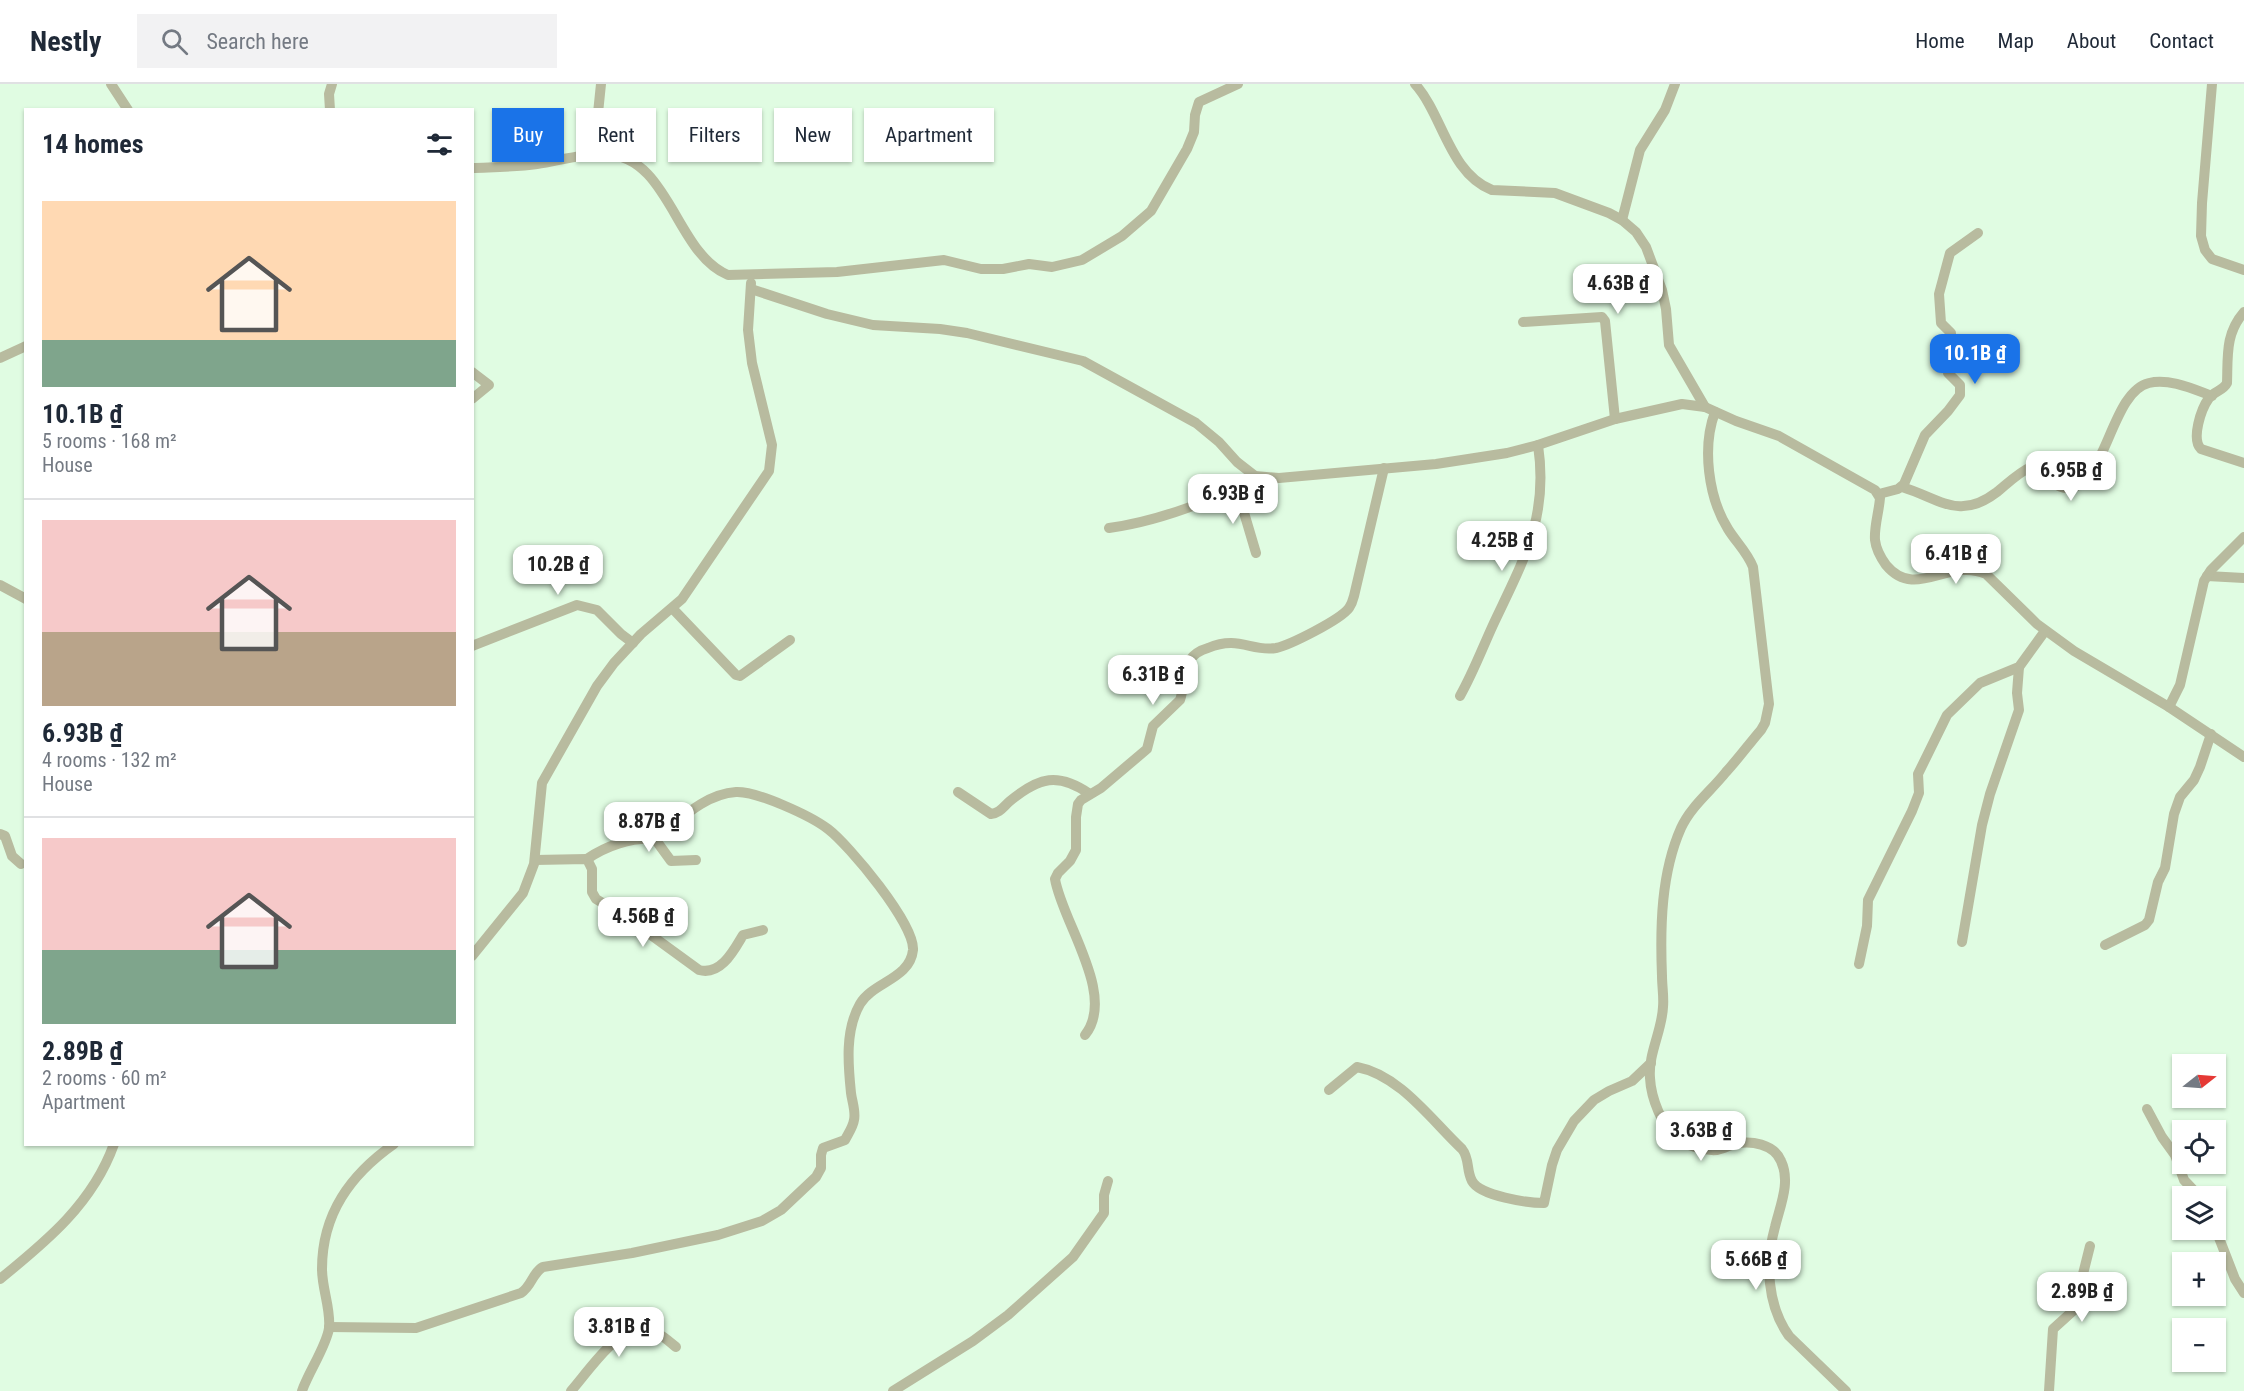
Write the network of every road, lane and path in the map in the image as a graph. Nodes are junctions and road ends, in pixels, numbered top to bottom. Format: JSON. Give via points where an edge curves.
{"nodes":[{"id":1,"x":111,"y":84,"type":"edge"},
{"id":2,"x":332,"y":84,"type":"edge"},
{"id":3,"x":601,"y":84,"type":"edge"},
{"id":4,"x":1238,"y":84,"type":"edge"},
{"id":5,"x":1415,"y":84,"type":"edge"},
{"id":6,"x":1675,"y":84,"type":"edge"},
{"id":7,"x":2212,"y":84,"type":"edge"},
{"id":8,"x":127,"y":108,"type":"edge"},
{"id":9,"x":330,"y":108,"type":"edge"},
{"id":10,"x":599,"y":108,"type":"edge"},
{"id":11,"x":576,"y":158,"type":"edge"},
{"id":12,"x":631,"y":162,"type":"edge"},
{"id":13,"x":474,"y":168,"type":"edge"},
{"id":14,"x":1622,"y":220,"type":"junction"},
{"id":15,"x":1978,"y":232,"type":"dead end"},
{"id":16,"x":2244,"y":270,"type":"edge"},
{"id":17,"x":752,"y":275,"type":"junction"},
{"id":18,"x":751,"y":289,"type":"junction"},
{"id":19,"x":2244,"y":312,"type":"edge"},
{"id":20,"x":1522,"y":322,"type":"dead end"},
{"id":21,"x":24,"y":347,"type":"edge"},
{"id":22,"x":0,"y":358,"type":"edge"},
{"id":23,"x":474,"y":374,"type":"edge"},
{"id":24,"x":2212,"y":396,"type":"junction"},
{"id":25,"x":474,"y":397,"type":"edge"},
{"id":26,"x":1710,"y":409,"type":"junction"},
{"id":27,"x":1615,"y":419,"type":"junction"},
{"id":28,"x":1538,"y":445,"type":"junction"},
{"id":29,"x":2244,"y":463,"type":"edge"},
{"id":30,"x":1384,"y":468,"type":"junction"},
{"id":31,"x":1255,"y":476,"type":"junction"},
{"id":32,"x":1902,"y":487,"type":"junction"},
{"id":33,"x":1237,"y":489,"type":"junction"},
{"id":34,"x":1879,"y":494,"type":"junction"},
{"id":35,"x":1109,"y":528,"type":"dead end"},
{"id":36,"x":2244,"y":537,"type":"edge"},
{"id":37,"x":1256,"y":553,"type":"dead end"},
{"id":38,"x":2207,"y":576,"type":"junction"},
{"id":39,"x":2244,"y":578,"type":"edge"},
{"id":40,"x":0,"y":585,"type":"edge"},
{"id":41,"x":24,"y":598,"type":"edge"},
{"id":42,"x":673,"y":609,"type":"junction"},
{"id":43,"x":2045,"y":630,"type":"junction"},
{"id":44,"x":790,"y":640,"type":"dead end"},
{"id":45,"x":633,"y":643,"type":"junction"},
{"id":46,"x":474,"y":645,"type":"edge"},
{"id":47,"x":2019,"y":667,"type":"junction"},
{"id":48,"x":1460,"y":696,"type":"dead end"},
{"id":49,"x":2169,"y":707,"type":"junction"},
{"id":50,"x":2211,"y":734,"type":"junction"},
{"id":51,"x":2244,"y":757,"type":"edge"},
{"id":52,"x":958,"y":792,"type":"dead end"},
{"id":53,"x":1090,"y":795,"type":"junction"},
{"id":54,"x":0,"y":834,"type":"edge"},
{"id":55,"x":655,"y":839,"type":"junction"},
{"id":56,"x":587,"y":859,"type":"junction"},
{"id":57,"x":534,"y":860,"type":"junction"},
{"id":58,"x":696,"y":860,"type":"dead end"},
{"id":59,"x":21,"y":864,"type":"dead end"},
{"id":60,"x":763,"y":930,"type":"dead end"},
{"id":61,"x":1962,"y":942,"type":"dead end"},
{"id":62,"x":2105,"y":945,"type":"dead end"},
{"id":63,"x":474,"y":954,"type":"edge"},
{"id":64,"x":1859,"y":964,"type":"dead end"},
{"id":65,"x":1085,"y":1035,"type":"dead end"},
{"id":66,"x":1651,"y":1063,"type":"junction"},
{"id":67,"x":1329,"y":1090,"type":"dead end"},
{"id":68,"x":2147,"y":1109,"type":"dead end"},
{"id":69,"x":113,"y":1146,"type":"edge"},
{"id":70,"x":391,"y":1146,"type":"edge"},
{"id":71,"x":1108,"y":1181,"type":"dead end"},
{"id":72,"x":2190,"y":1186,"type":"edge"},
{"id":73,"x":2220,"y":1240,"type":"edge"},
{"id":74,"x":2090,"y":1246,"type":"dead end"},
{"id":75,"x":0,"y":1279,"type":"edge"},
{"id":76,"x":2244,"y":1293,"type":"edge"},
{"id":77,"x":329,"y":1327,"type":"junction"},
{"id":78,"x":676,"y":1347,"type":"dead end"},
{"id":79,"x":302,"y":1391,"type":"edge"},
{"id":80,"x":571,"y":1391,"type":"edge"},
{"id":81,"x":893,"y":1391,"type":"edge"},
{"id":82,"x":1846,"y":1391,"type":"edge"},
{"id":83,"x":2049,"y":1391,"type":"edge"}],
"edges":[{"from":1,"to":8,"type":"street"},
{"from":2,"to":9,"type":"street"},
{"from":3,"to":10,"type":"street"},
{"from":4,"to":17,"type":"street","via":[[1199,102],[1187,149],[1151,211],[1122,236],[1082,260],[1052,267],[1029,264],[981,269],[944,260],[837,272]]},
{"from":5,"to":14,"type":"street","via":[[1457,158],[1484,187],[1555,193]]},
{"from":6,"to":14,"type":"street","via":[[1665,110],[1640,150]]},
{"from":7,"to":16,"type":"street","via":[[2201,236],[2212,259]]},
{"from":11,"to":13,"type":"street"},
{"from":12,"to":17,"type":"street","via":[[646,172],[710,265],[728,275]]},
{"from":14,"to":26,"type":"street","via":[[1646,247],[1665,303],[1669,345]]},
{"from":15,"to":32,"type":"street","via":[[1950,253],[1939,294],[1941,324],[1951,333],[1948,373],[1960,385],[1960,395],[1925,435]]},
{"from":17,"to":18,"type":"street"},
{"from":18,"to":31,"type":"street","via":[[873,325],[967,333],[1083,361],[1196,423]]},
{"from":18,"to":42,"type":"street","via":[[750,356],[772,445],[772,462],[698,578]]},
{"from":19,"to":24,"type":"street","via":[[2227,346],[2226,387]]},
{"from":20,"to":27,"type":"street","via":[[1602,317]]},
{"from":21,"to":22,"type":"street"},
{"from":23,"to":25,"type":"street","via":[[489,385]]},
{"from":24,"to":29,"type":"street","via":[[2195,435],[2197,446]]},
{"from":24,"to":32,"type":"street","via":[[2169,383],[2152,382],[2140,387],[2126,402],[2091,473],[2070,488],[2051,482],[2031,467],[1981,503],[1966,507],[1943,503]]},
{"from":26,"to":27,"type":"street","via":[[1682,404]]},
{"from":26,"to":34,"type":"street","via":[[1779,436]]},
{"from":26,"to":66,"type":"street","via":[[1714,496],[1728,529],[1753,567],[1769,704],[1761,730],[1693,807],[1676,840],[1664,895],[1663,1009]]},
{"from":27,"to":28,"type":"street"},
{"from":28,"to":30,"type":"street","via":[[1460,461]]},
{"from":28,"to":48,"type":"street","via":[[1541,477],[1537,524]]},
{"from":30,"to":31,"type":"street","via":[[1280,478]]},
{"from":30,"to":53,"type":"street","via":[[1350,607],[1315,630],[1276,648],[1225,642],[1193,656],[1183,674],[1180,700],[1153,726],[1147,749]]},
{"from":31,"to":33,"type":"street"},
{"from":32,"to":34,"type":"street"},
{"from":33,"to":35,"type":"street","via":[[1152,520]]},
{"from":33,"to":37,"type":"street"},
{"from":34,"to":43,"type":"street","via":[[1875,542],[1881,558],[1895,574],[1916,581],[1960,569],[1977,570],[1996,582]]},
{"from":36,"to":38,"type":"street"},
{"from":38,"to":39,"type":"street"},
{"from":38,"to":49,"type":"street","via":[[2180,685]]},
{"from":40,"to":41,"type":"street"},
{"from":42,"to":44,"type":"street","via":[[736,675],[740,676]]},
{"from":42,"to":45,"type":"street"},
{"from":43,"to":47,"type":"street"},
{"from":43,"to":49,"type":"street"},
{"from":45,"to":46,"type":"street","via":[[597,610],[584,605]]},
{"from":45,"to":57,"type":"street","via":[[597,686],[544,778]]},
{"from":47,"to":61,"type":"street","via":[[2019,710],[1982,825]]},
{"from":47,"to":64,"type":"street","via":[[1980,683],[1947,715],[1918,774],[1918,793],[1912,811],[1868,900]]},
{"from":49,"to":50,"type":"street"},
{"from":50,"to":51,"type":"street"},
{"from":50,"to":62,"type":"street","via":[[2194,780],[2180,797],[2174,814],[2165,868],[2149,920],[2145,926]]},
{"from":52,"to":53,"type":"street","via":[[991,814],[999,812],[1019,794],[1051,779],[1069,782]]},
{"from":53,"to":65,"type":"street","via":[[1078,804],[1076,850],[1055,879],[1092,985],[1095,1012]]},
{"from":54,"to":59,"type":"street"},
{"from":55,"to":56,"type":"street","via":[[605,847]]},
{"from":55,"to":58,"type":"street","via":[[671,861]]},
{"from":55,"to":77,"type":"street","via":[[709,799],[737,792],[750,794],[829,830],[896,908],[913,950],[903,969],[859,1005],[848,1053],[855,1116],[844,1140],[823,1149],[816,1177],[781,1210],[762,1221],[718,1235],[543,1267],[521,1293],[416,1328]]},
{"from":56,"to":57,"type":"street"},
{"from":56,"to":60,"type":"street","via":[[596,899],[699,970],[717,968],[743,935]]},
{"from":57,"to":63,"type":"street","via":[[523,893]]},
{"from":66,"to":67,"type":"street","via":[[1632,1081],[1594,1100],[1574,1121],[1557,1150],[1544,1203],[1514,1200],[1478,1187],[1471,1179],[1467,1155],[1462,1149],[1410,1096],[1386,1080],[1357,1067]]},
{"from":66,"to":82,"type":"street","via":[[1650,1083],[1657,1108],[1676,1138],[1714,1150],[1742,1143],[1765,1146],[1781,1159],[1786,1179],[1773,1231],[1770,1269],[1774,1306],[1789,1336]]},
{"from":68,"to":72,"type":"street"},
{"from":69,"to":75,"type":"street","via":[[84,1202],[53,1235]]},
{"from":70,"to":77,"type":"street","via":[[351,1182],[330,1219],[322,1270]]},
{"from":71,"to":81,"type":"street","via":[[1104,1213],[1073,1257],[982,1335]]},
{"from":73,"to":76,"type":"street"},
{"from":74,"to":83,"type":"street","via":[[2074,1310],[2053,1329]]},
{"from":77,"to":79,"type":"street"},
{"from":78,"to":80,"type":"street","via":[[654,1331],[629,1332],[611,1345]]}]}
